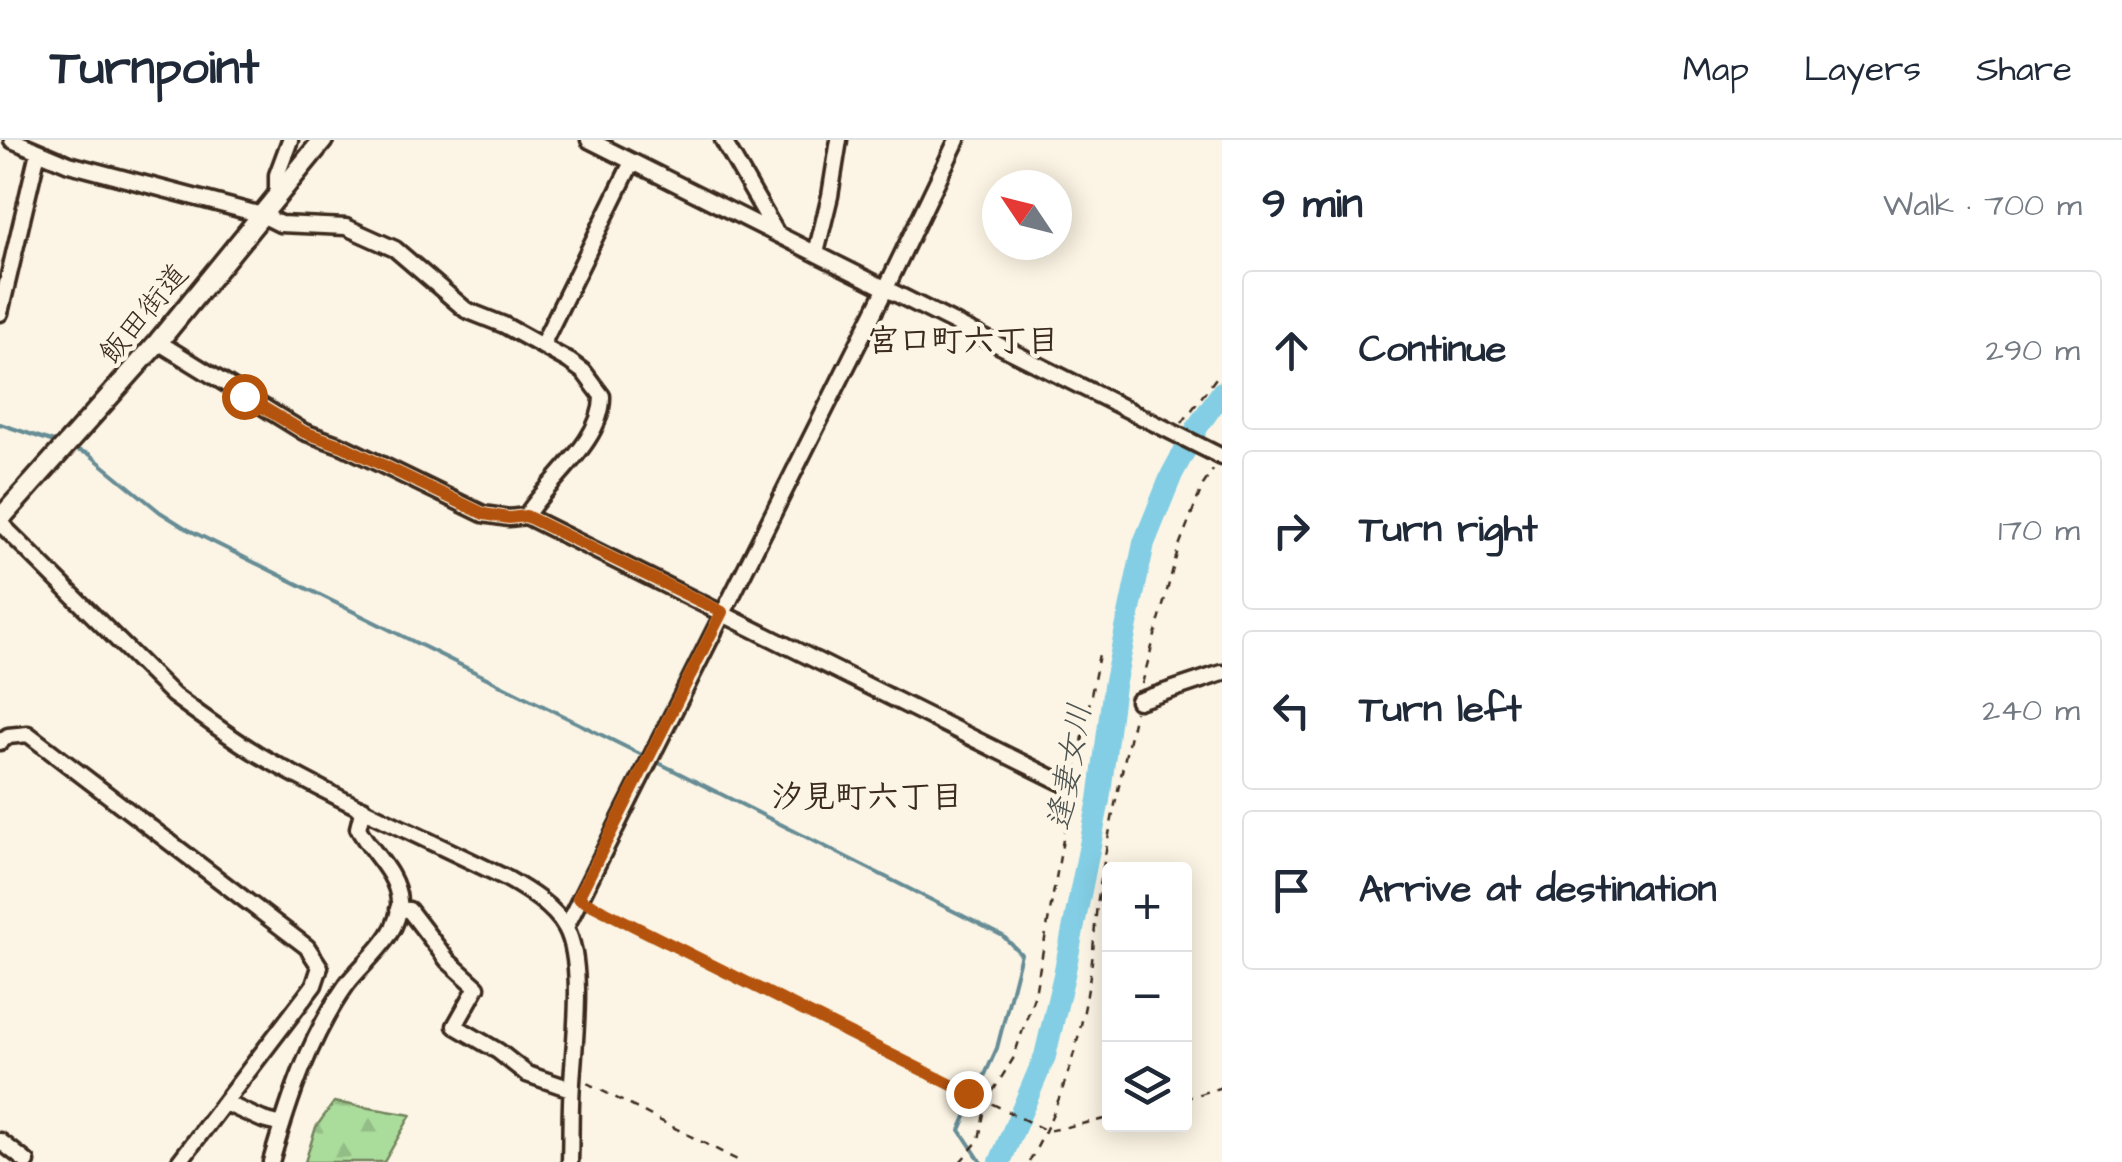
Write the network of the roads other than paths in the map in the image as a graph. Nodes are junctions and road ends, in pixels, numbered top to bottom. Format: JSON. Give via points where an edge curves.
{"nodes":[{"id":1,"x":12,"y":140,"type":"edge"},
{"id":2,"x":290,"y":140,"type":"edge"},
{"id":3,"x":323,"y":140,"type":"edge"},
{"id":4,"x":588,"y":140,"type":"edge"},
{"id":5,"x":723,"y":140,"type":"edge"},
{"id":6,"x":839,"y":140,"type":"edge"},
{"id":7,"x":957,"y":140,"type":"edge"},
{"id":8,"x":34,"y":146,"type":"edge"},
{"id":9,"x":632,"y":162,"type":"junction"},
{"id":10,"x":277,"y":198,"type":"junction"},
{"id":11,"x":262,"y":215,"type":"junction"},
{"id":12,"x":777,"y":234,"type":"junction"},
{"id":13,"x":816,"y":253,"type":"junction"},
{"id":14,"x":886,"y":288,"type":"junction"},
{"id":15,"x":0,"y":312,"type":"edge"},
{"id":16,"x":158,"y":342,"type":"junction"},
{"id":17,"x":542,"y":345,"type":"junction"},
{"id":18,"x":1220,"y":456,"type":"edge"},
{"id":19,"x":526,"y":516,"type":"junction"},
{"id":20,"x":0,"y":521,"type":"edge"},
{"id":21,"x":722,"y":612,"type":"junction"},
{"id":22,"x":1222,"y":674,"type":"edge"},
{"id":23,"x":1138,"y":700,"type":"road end"},
{"id":24,"x":0,"y":742,"type":"edge"},
{"id":25,"x":1073,"y":788,"type":"road end"},
{"id":26,"x":363,"y":808,"type":"junction"},
{"id":27,"x":398,"y":909,"type":"junction"},
{"id":28,"x":566,"y":927,"type":"junction"},
{"id":29,"x":572,"y":1082,"type":"junction"},
{"id":30,"x":225,"y":1103,"type":"junction"},
{"id":31,"x":282,"y":1126,"type":"junction"},
{"id":32,"x":0,"y":1141,"type":"edge"},
{"id":33,"x":27,"y":1162,"type":"edge"},
{"id":34,"x":180,"y":1162,"type":"edge"},
{"id":35,"x":272,"y":1162,"type":"edge"},
{"id":36,"x":570,"y":1162,"type":"edge"}],
"edges":[{"from":1,"to":8,"type":"street"},
{"from":2,"to":10,"type":"street","via":[[276,174]]},
{"from":3,"to":10,"type":"main road","name":"飯田街道"},
{"from":4,"to":9,"type":"street"},
{"from":5,"to":12,"type":"street"},
{"from":6,"to":13,"type":"street"},
{"from":7,"to":14,"type":"street"},
{"from":8,"to":11,"type":"street","via":[[81,167]]},
{"from":8,"to":15,"type":"street"},
{"from":9,"to":12,"type":"street"},
{"from":9,"to":17,"type":"street"},
{"from":10,"to":11,"type":"main road","name":"飯田街道"},
{"from":11,"to":16,"type":"main road","name":"飯田街道"},
{"from":11,"to":17,"type":"street","via":[[280,224],[367,234],[396,248],[466,310]]},
{"from":12,"to":13,"type":"street"},
{"from":13,"to":14,"type":"street"},
{"from":14,"to":18,"type":"street"},
{"from":14,"to":21,"type":"street"},
{"from":16,"to":19,"type":"street","via":[[304,432],[484,514]]},
{"from":16,"to":20,"type":"main road","name":"飯田街道"},
{"from":17,"to":19,"type":"street","via":[[584,372],[602,406],[581,448]]},
{"from":19,"to":21,"type":"street"},
{"from":20,"to":26,"type":"street","via":[[173,694],[254,752]]},
{"from":21,"to":25,"type":"street"},
{"from":21,"to":28,"type":"street"},
{"from":22,"to":23,"type":"street"},
{"from":24,"to":30,"type":"street","via":[[28,734],[314,957],[320,967],[314,985]]},
{"from":26,"to":27,"type":"street","via":[[358,828],[390,872]]},
{"from":26,"to":28,"type":"street","via":[[506,878]]},
{"from":27,"to":29,"type":"street","via":[[408,910],[476,987],[455,1026],[527,1074]]},
{"from":27,"to":31,"type":"street","via":[[306,1054]]},
{"from":28,"to":29,"type":"street","via":[[575,956]]},
{"from":29,"to":36,"type":"street"},
{"from":30,"to":31,"type":"street"},
{"from":30,"to":34,"type":"street"},
{"from":31,"to":35,"type":"street"},
{"from":32,"to":33,"type":"street"}]}
